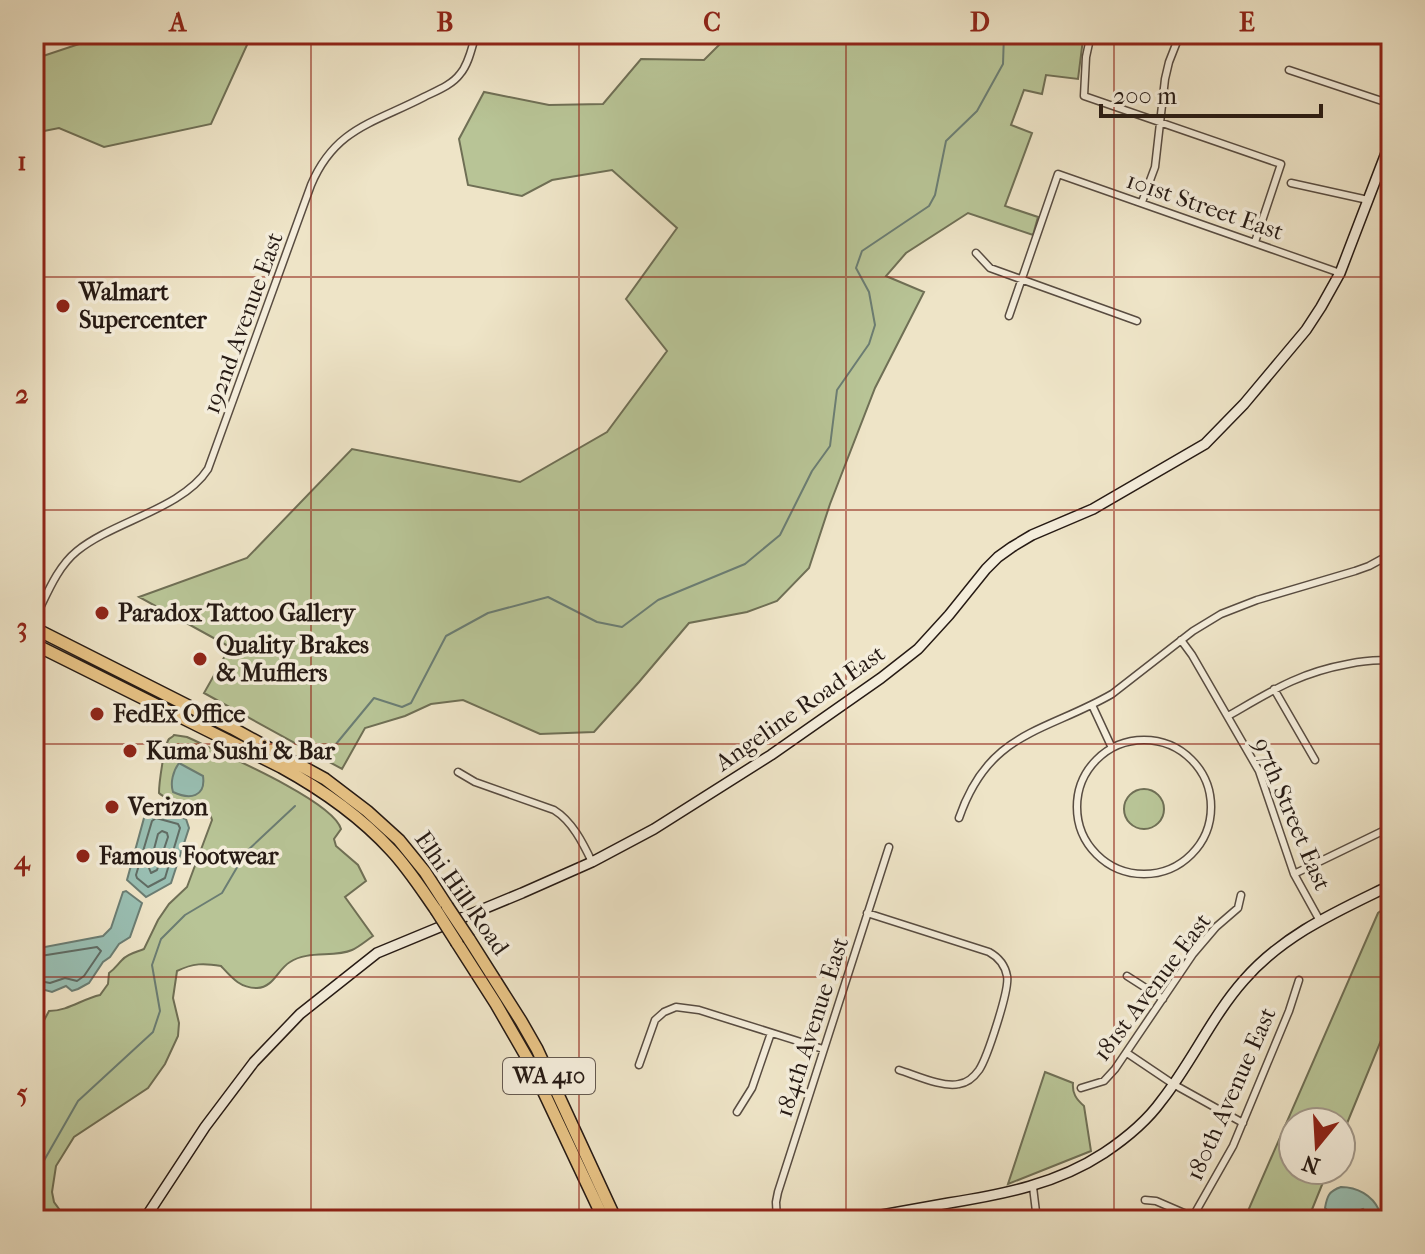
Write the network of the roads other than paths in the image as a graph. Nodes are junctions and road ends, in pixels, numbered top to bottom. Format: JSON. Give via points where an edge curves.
{"nodes":[{"id":1,"x":476,"y":34,"type":"edge"},
{"id":2,"x":1091,"y":34,"type":"edge"},
{"id":3,"x":1180,"y":34,"type":"edge"},
{"id":4,"x":1289,"y":70,"type":"dead end"},
{"id":5,"x":1391,"y":104,"type":"edge"},
{"id":6,"x":1161,"y":121,"type":"junction"},
{"id":7,"x":1391,"y":140,"type":"edge"},
{"id":8,"x":1386,"y":168,"type":"edge"},
{"id":9,"x":1291,"y":183,"type":"dead end"},
{"id":10,"x":1368,"y":200,"type":"junction"},
{"id":11,"x":1142,"y":202,"type":"junction"},
{"id":12,"x":1255,"y":242,"type":"junction"},
{"id":13,"x":976,"y":253,"type":"dead end"},
{"id":14,"x":1340,"y":273,"type":"junction"},
{"id":15,"x":1021,"y":280,"type":"junction"},
{"id":16,"x":1009,"y":316,"type":"dead end"},
{"id":17,"x":1137,"y":321,"type":"dead end"},
{"id":18,"x":1391,"y":554,"type":"edge"},
{"id":19,"x":34,"y":620,"type":"edge"},
{"id":20,"x":34,"y":628,"type":"edge"},
{"id":21,"x":1181,"y":640,"type":"junction"},
{"id":22,"x":34,"y":644,"type":"edge"},
{"id":23,"x":1391,"y":661,"type":"edge"},
{"id":24,"x":1274,"y":689,"type":"junction"},
{"id":25,"x":1092,"y":705,"type":"junction"},
{"id":26,"x":1228,"y":716,"type":"junction"},
{"id":27,"x":1112,"y":748,"type":"junction"},
{"id":28,"x":1315,"y":760,"type":"dead end"},
{"id":29,"x":458,"y":772,"type":"dead end"},
{"id":30,"x":959,"y":818,"type":"dead end"},
{"id":31,"x":1391,"y":827,"type":"edge"},
{"id":32,"x":889,"y":847,"type":"dead end"},
{"id":33,"x":592,"y":862,"type":"junction"},
{"id":34,"x":1294,"y":874,"type":"junction"},
{"id":35,"x":1391,"y":885,"type":"edge"},
{"id":36,"x":1241,"y":895,"type":"dead end"},
{"id":37,"x":442,"y":908,"type":"junction"},
{"id":38,"x":867,"y":913,"type":"junction"},
{"id":39,"x":1320,"y":921,"type":"junction"},
{"id":40,"x":463,"y":941,"type":"junction"},
{"id":41,"x":1127,"y":976,"type":"dead end"},
{"id":42,"x":1299,"y":980,"type":"dead end"},
{"id":43,"x":1163,"y":999,"type":"junction"},
{"id":44,"x":771,"y":1033,"type":"junction"},
{"id":45,"x":823,"y":1049,"type":"junction"},
{"id":46,"x":1127,"y":1053,"type":"junction"},
{"id":47,"x":639,"y":1065,"type":"dead end"},
{"id":48,"x":899,"y":1070,"type":"dead end"},
{"id":49,"x":1173,"y":1084,"type":"junction"},
{"id":50,"x":1081,"y":1088,"type":"dead end"},
{"id":51,"x":737,"y":1112,"type":"dead end"},
{"id":52,"x":1243,"y":1123,"type":"junction"},
{"id":53,"x":1033,"y":1187,"type":"junction"},
{"id":54,"x":1145,"y":1200,"type":"dead end"},
{"id":55,"x":1192,"y":1218,"type":"edge"},
{"id":56,"x":144,"y":1220,"type":"edge"},
{"id":57,"x":604,"y":1220,"type":"edge"},
{"id":58,"x":616,"y":1220,"type":"edge"},
{"id":59,"x":777,"y":1220,"type":"edge"},
{"id":60,"x":854,"y":1220,"type":"edge"},
{"id":61,"x":1037,"y":1220,"type":"edge"}],
"edges":[{"from":1,"to":19,"type":"street","name":"192nd Avenue East","via":[[460,75],[353,132],[323,161],[204,475],[185,492],[74,553]]},
{"from":2,"to":6,"type":"street","via":[[1084,96]]},
{"from":3,"to":6,"type":"street","via":[[1169,62]]},
{"from":4,"to":5,"type":"street"},
{"from":6,"to":11,"type":"street","via":[[1155,167]]},
{"from":6,"to":12,"type":"street","via":[[1281,164]]},
{"from":7,"to":8,"type":"street","name":"Angeline Road East"},
{"from":8,"to":10,"type":"street","name":"Angeline Road East"},
{"from":9,"to":10,"type":"street"},
{"from":10,"to":14,"type":"street","name":"Angeline Road East"},
{"from":11,"to":12,"type":"street","name":"101st Street East"},
{"from":11,"to":15,"type":"street","name":"101st Street East","via":[[1058,174]]},
{"from":12,"to":14,"type":"street","name":"101st Street East"},
{"from":13,"to":15,"type":"street","via":[[990,268]]},
{"from":14,"to":33,"type":"street","name":"Angeline Road East","via":[[1306,330],[1205,444],[1093,509],[1012,547],[918,649],[881,678],[771,755]]},
{"from":15,"to":16,"type":"street"},
{"from":15,"to":17,"type":"street"},
{"from":18,"to":21,"type":"street","via":[[1355,571],[1240,605]]},
{"from":20,"to":37,"type":"highway","name":"Elhi Hill Road","number":"WA 410","via":[[325,779],[399,840],[425,872]]},
{"from":21,"to":25,"type":"street"},
{"from":21,"to":26,"type":"street","name":"97th Street East"},
{"from":22,"to":37,"type":"highway","name":"Elhi Hill Road","number":"WA 410","via":[[311,783],[359,818]]},
{"from":23,"to":24,"type":"street","via":[[1319,669]]},
{"from":24,"to":26,"type":"street"},
{"from":24,"to":28,"type":"street"},
{"from":25,"to":27,"type":"street"},
{"from":25,"to":30,"type":"street","via":[[1026,734],[999,753],[976,780]]},
{"from":26,"to":34,"type":"street","name":"97th Street East","via":[[1265,785]]},
{"from":27,"to":27,"type":"street","via":[[1096,760],[1080,787],[1078,814],[1088,843],[1112,866],[1132,873],[1177,865],[1195,851],[1208,826],[1211,805],[1205,779],[1189,758],[1164,743],[1132,741]]},
{"from":29,"to":33,"type":"street","via":[[560,813]]},
{"from":31,"to":34,"type":"street"},
{"from":32,"to":38,"type":"street","name":"184th Avenue East"},
{"from":33,"to":56,"type":"street","name":"Angeline Road East","via":[[377,953],[341,980],[254,1062]]},
{"from":34,"to":39,"type":"street","name":"97th Street East"},
{"from":35,"to":39,"type":"street"},
{"from":36,"to":43,"type":"street","name":"181st Avenue East","via":[[1238,908],[1204,940]]},
{"from":37,"to":40,"type":"highway","name":"Elhi Hill Road","number":"WA 410","bridge":true},
{"from":38,"to":45,"type":"street","name":"184th Avenue East"},
{"from":38,"to":48,"type":"street","via":[[989,952],[1007,976],[983,1062],[972,1078],[945,1085]]},
{"from":39,"to":49,"type":"street","via":[[1268,955],[1242,982]]},
{"from":40,"to":57,"type":"highway","name":"Elhi Hill Road","number":"WA 410","via":[[530,1063]]},
{"from":40,"to":58,"type":"highway","name":"Elhi Hill Road","number":"WA 410","via":[[537,1049]]},
{"from":41,"to":43,"type":"street"},
{"from":42,"to":52,"type":"street","name":"180th Avenue East"},
{"from":43,"to":46,"type":"street","name":"181st Avenue East"},
{"from":44,"to":45,"type":"street"},
{"from":44,"to":47,"type":"street","via":[[676,1007],[655,1020]]},
{"from":44,"to":51,"type":"street","via":[[752,1088]]},
{"from":45,"to":59,"type":"street","name":"184th Avenue East","via":[[778,1192]]},
{"from":46,"to":49,"type":"street"},
{"from":46,"to":50,"type":"street","name":"181st Avenue East","via":[[1104,1081]]},
{"from":49,"to":52,"type":"street"},
{"from":49,"to":53,"type":"street","via":[[1141,1123],[1105,1153]]},
{"from":52,"to":55,"type":"street","name":"180th Avenue East"},
{"from":53,"to":60,"type":"street"},
{"from":53,"to":61,"type":"street"},
{"from":54,"to":55,"type":"street"}]}
